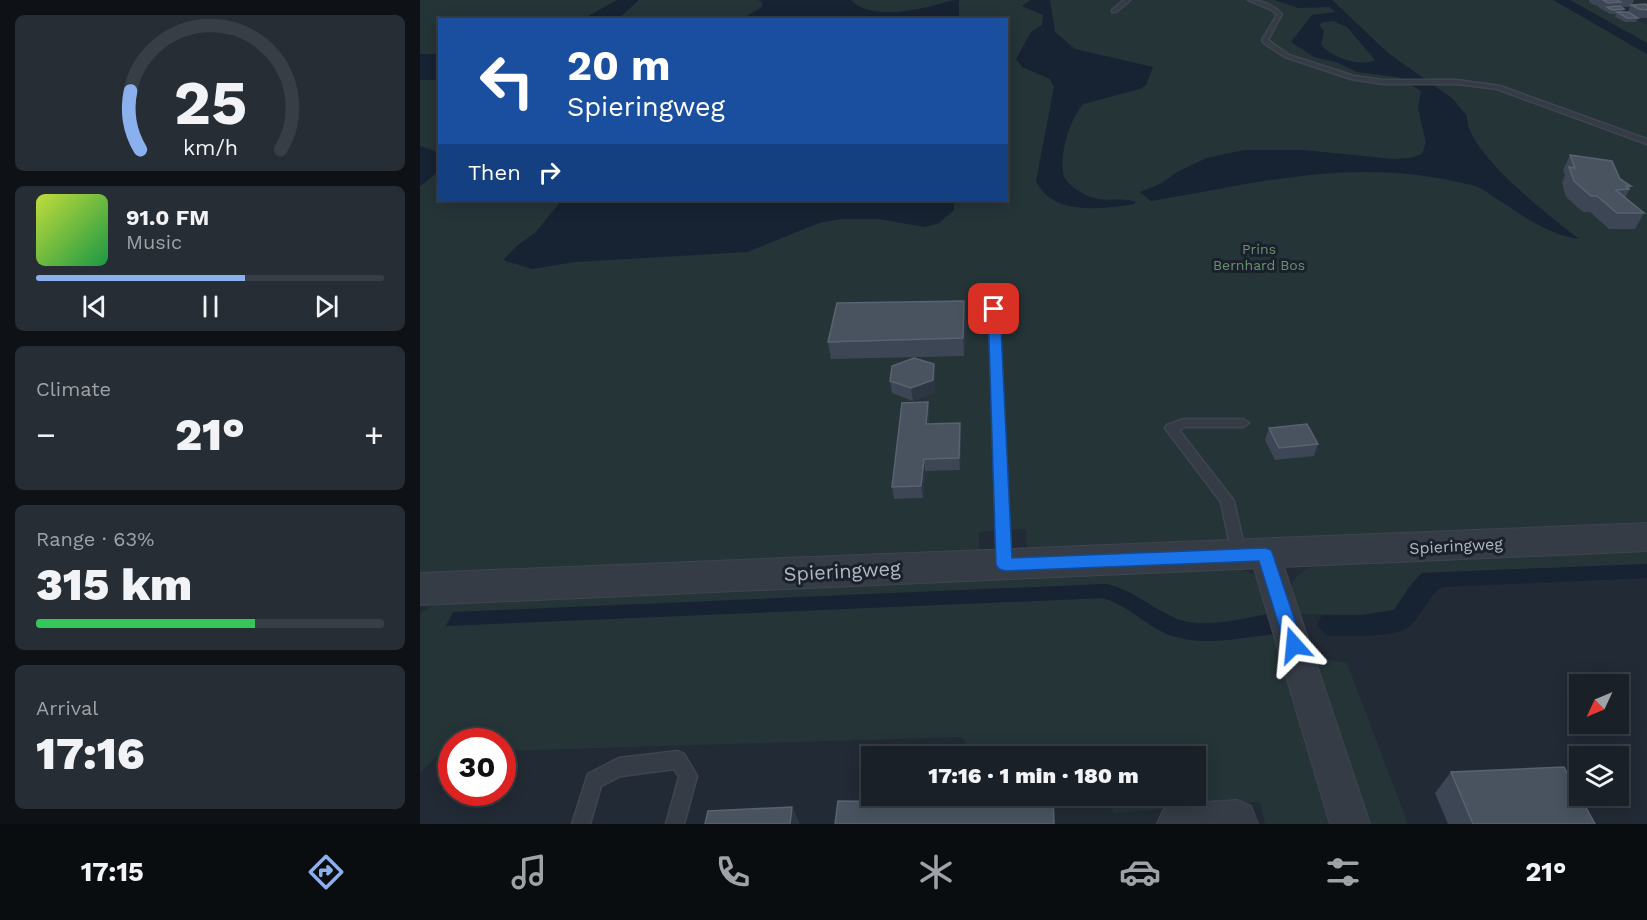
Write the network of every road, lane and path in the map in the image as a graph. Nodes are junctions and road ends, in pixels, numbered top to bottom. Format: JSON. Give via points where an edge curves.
{"nodes":[{"id":1,"x":1127,"y":0,"type":"edge"},
{"id":2,"x":1251,"y":0,"type":"edge"},
{"id":3,"x":1114,"y":11,"type":"dead end"},
{"id":4,"x":1647,"y":142,"type":"edge"},
{"id":5,"x":994,"y":309,"type":"dead end"},
{"id":6,"x":1243,"y":423,"type":"dead end"},
{"id":7,"x":1647,"y":537,"type":"edge"},
{"id":8,"x":1252,"y":555,"type":"junction"},
{"id":9,"x":1005,"y":565,"type":"junction"},
{"id":10,"x":420,"y":589,"type":"edge"},
{"id":11,"x":581,"y":824,"type":"edge"},
{"id":12,"x":675,"y":824,"type":"edge"},
{"id":13,"x":1177,"y":824,"type":"edge"},
{"id":14,"x":1238,"y":824,"type":"edge"},
{"id":15,"x":1350,"y":824,"type":"edge"}],
"edges":[{"from":1,"to":3,"type":"lane"},
{"from":2,"to":4,"type":"lane","via":[[1280,15],[1265,40],[1287,56],[1353,78],[1498,87]]},
{"from":5,"to":9,"type":"lane"},
{"from":6,"to":8,"type":"lane","via":[[1184,423],[1171,428],[1227,501]]},
{"from":7,"to":8,"type":"street","name":"Spieringweg"},
{"from":8,"to":9,"type":"street","name":"Spieringweg"},
{"from":8,"to":15,"type":"street"},
{"from":9,"to":10,"type":"street","name":"Spieringweg"},
{"from":11,"to":12,"type":"lane","via":[[594,780],[619,767],[678,760],[688,776]]},
{"from":13,"to":14,"type":"street","via":[[1237,820]]}]}
